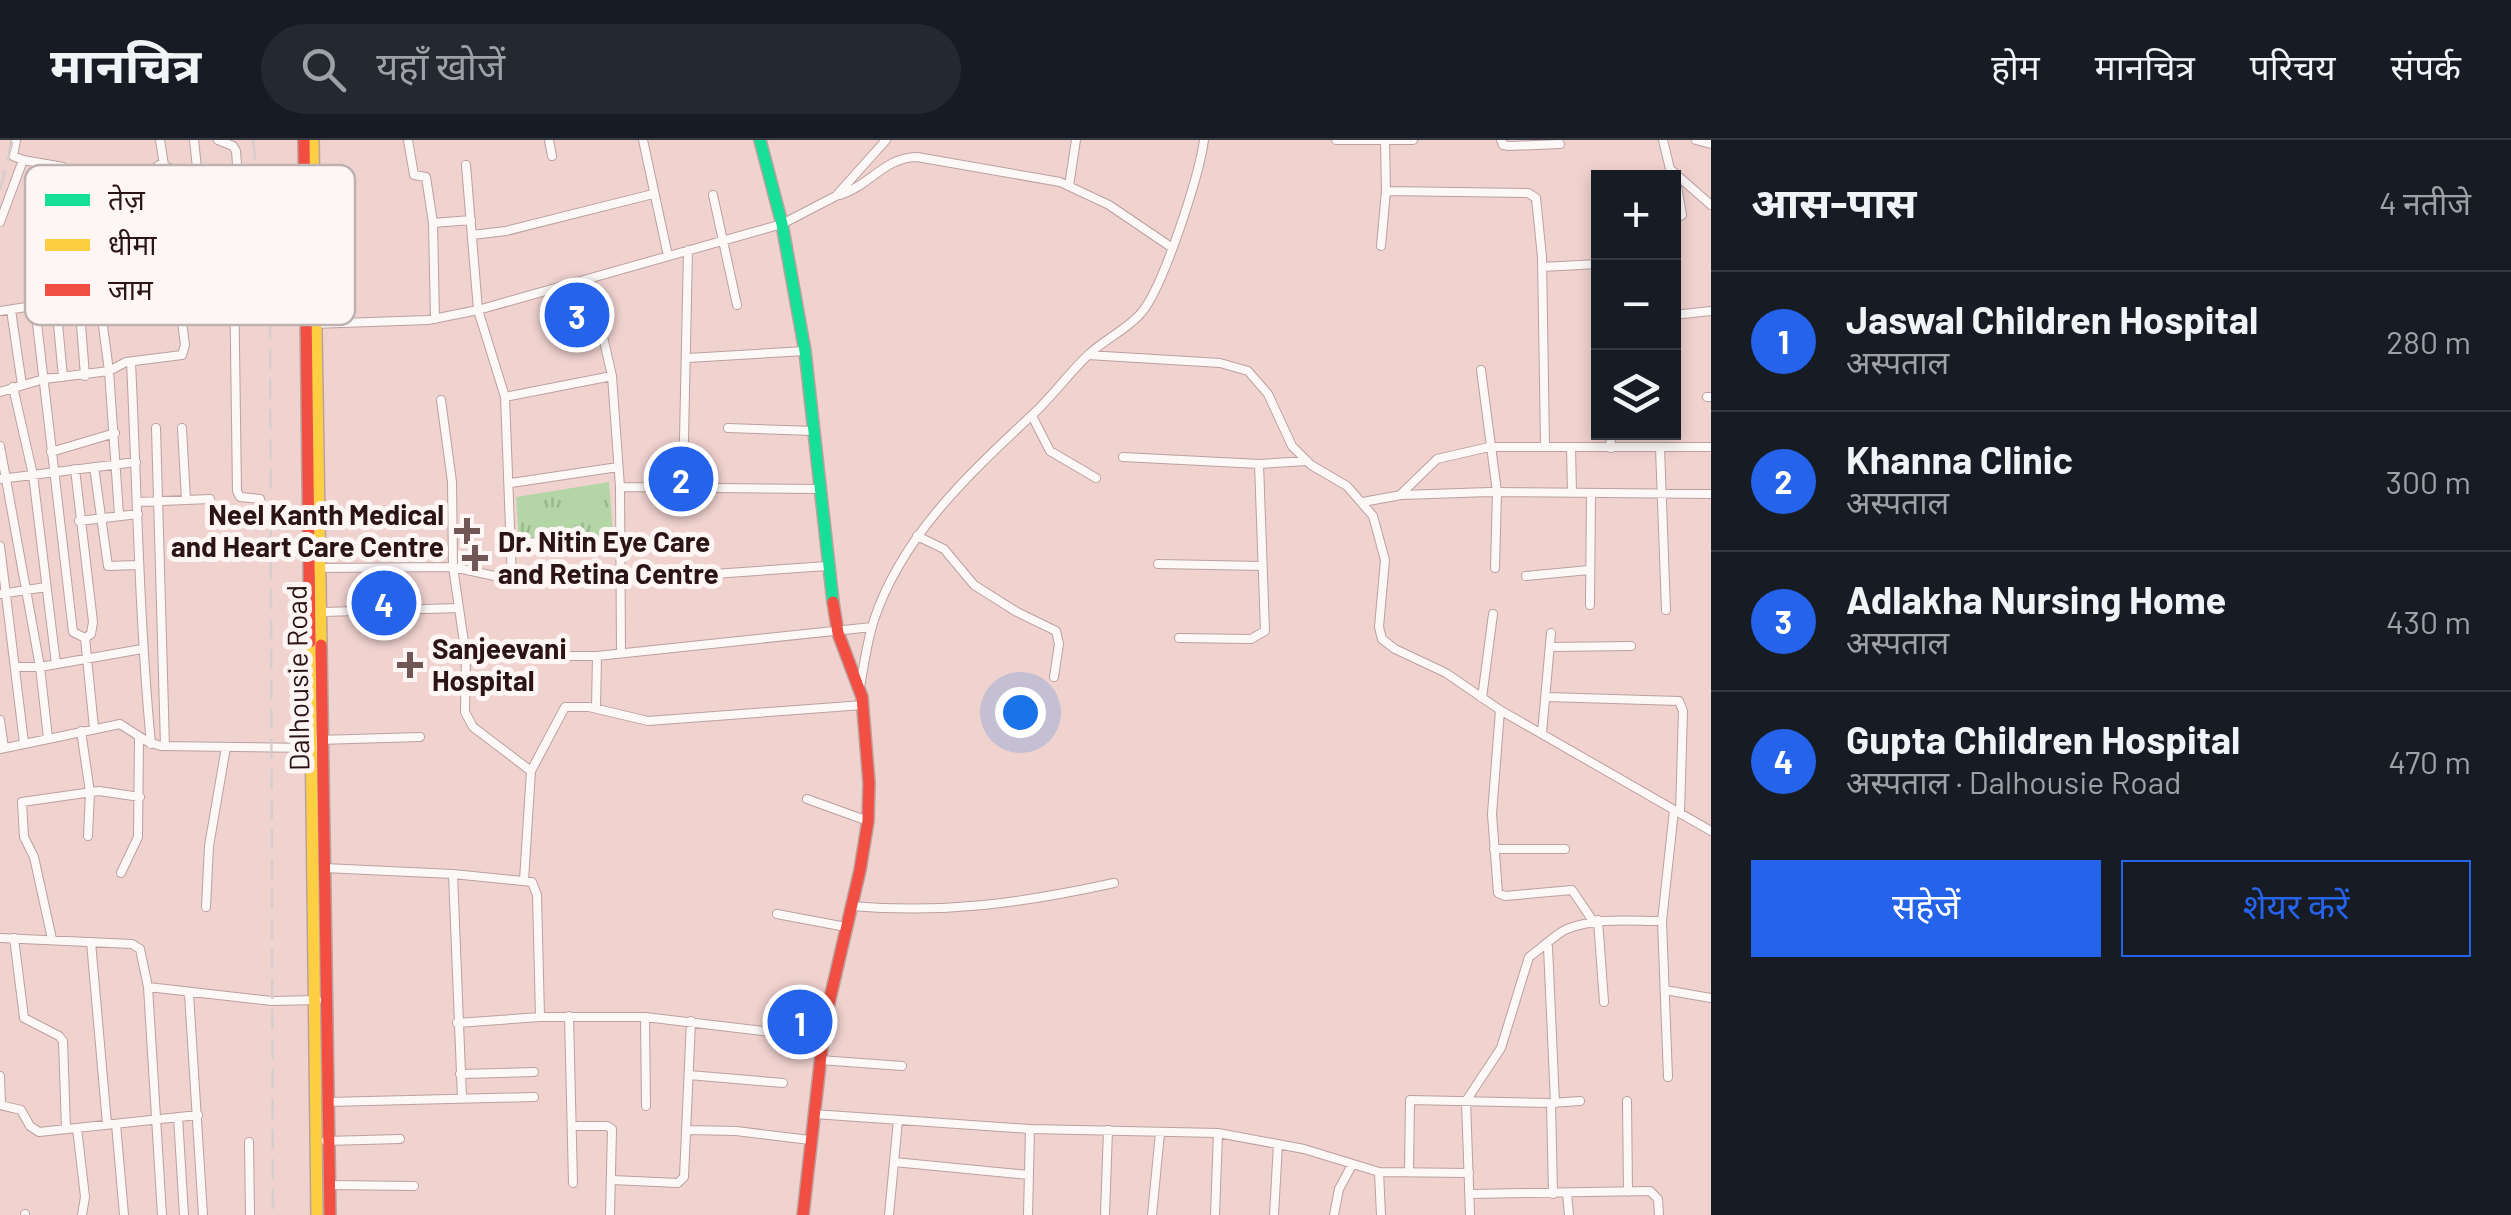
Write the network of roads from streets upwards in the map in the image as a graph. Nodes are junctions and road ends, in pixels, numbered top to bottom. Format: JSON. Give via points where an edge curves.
{"nodes":[{"id":1,"x":16,"y":140,"type":"edge"},
{"id":2,"x":160,"y":140,"type":"edge"},
{"id":3,"x":194,"y":140,"type":"edge"},
{"id":4,"x":218,"y":140,"type":"edge"},
{"id":5,"x":304,"y":140,"type":"edge"},
{"id":6,"x":314,"y":140,"type":"edge"},
{"id":7,"x":408,"y":140,"type":"edge"},
{"id":8,"x":549,"y":140,"type":"edge"},
{"id":9,"x":643,"y":140,"type":"edge"},
{"id":10,"x":760,"y":140,"type":"edge"},
{"id":11,"x":886,"y":140,"type":"edge"},
{"id":12,"x":1076,"y":140,"type":"edge"},
{"id":13,"x":1204,"y":140,"type":"edge"},
{"id":14,"x":1336,"y":140,"type":"edge"},
{"id":15,"x":1413,"y":140,"type":"edge"},
{"id":16,"x":1501,"y":140,"type":"edge"},
{"id":17,"x":1663,"y":140,"type":"edge"},
{"id":18,"x":1696,"y":140,"type":"edge"},
{"id":19,"x":1385,"y":141,"type":"edge"},
{"id":20,"x":1560,"y":144,"type":"dead end"},
{"id":21,"x":1711,"y":144,"type":"edge"},
{"id":22,"x":552,"y":156,"type":"dead end"},
{"id":23,"x":23,"y":160,"type":"junction"},
{"id":24,"x":56,"y":165,"type":"edge"},
{"id":25,"x":164,"y":165,"type":"edge"},
{"id":26,"x":196,"y":165,"type":"edge"},
{"id":27,"x":237,"y":165,"type":"edge"},
{"id":28,"x":306,"y":165,"type":"edge"},
{"id":29,"x":314,"y":165,"type":"edge"},
{"id":30,"x":466,"y":165,"type":"dead end"},
{"id":31,"x":1672,"y":170,"type":"edge"},
{"id":32,"x":1681,"y":180,"type":"edge"},
{"id":33,"x":1069,"y":186,"type":"junction"},
{"id":34,"x":1386,"y":192,"type":"junction"},
{"id":35,"x":653,"y":194,"type":"junction"},
{"id":36,"x":713,"y":195,"type":"dead end"},
{"id":37,"x":836,"y":196,"type":"junction"},
{"id":38,"x":1711,"y":205,"type":"edge"},
{"id":39,"x":471,"y":220,"type":"junction"},
{"id":40,"x":0,"y":222,"type":"edge"},
{"id":41,"x":434,"y":223,"type":"junction"},
{"id":42,"x":782,"y":224,"type":"junction"},
{"id":43,"x":472,"y":235,"type":"junction"},
{"id":44,"x":725,"y":240,"type":"junction"},
{"id":45,"x":1381,"y":246,"type":"dead end"},
{"id":46,"x":1172,"y":247,"type":"junction"},
{"id":47,"x":688,"y":250,"type":"junction"},
{"id":48,"x":668,"y":256,"type":"junction"},
{"id":49,"x":1591,"y":264,"type":"edge"},
{"id":50,"x":1542,"y":267,"type":"junction"},
{"id":51,"x":590,"y":280,"type":"junction"},
{"id":52,"x":737,"y":305,"type":"dead end"},
{"id":53,"x":25,"y":308,"type":"edge"},
{"id":54,"x":11,"y":310,"type":"junction"},
{"id":55,"x":478,"y":310,"type":"junction"},
{"id":56,"x":0,"y":311,"type":"edge"},
{"id":57,"x":1711,"y":312,"type":"edge"},
{"id":58,"x":1681,"y":314,"type":"edge"},
{"id":59,"x":435,"y":319,"type":"junction"},
{"id":60,"x":355,"y":322,"type":"edge"},
{"id":61,"x":37,"y":325,"type":"edge"},
{"id":62,"x":58,"y":325,"type":"edge"},
{"id":63,"x":79,"y":325,"type":"edge"},
{"id":64,"x":103,"y":325,"type":"edge"},
{"id":65,"x":181,"y":325,"type":"edge"},
{"id":66,"x":235,"y":325,"type":"edge"},
{"id":67,"x":312,"y":325,"type":"edge"},
{"id":68,"x":804,"y":352,"type":"junction"},
{"id":69,"x":1088,"y":355,"type":"junction"},
{"id":70,"x":688,"y":358,"type":"junction"},
{"id":71,"x":131,"y":362,"type":"junction"},
{"id":72,"x":1481,"y":370,"type":"dead end"},
{"id":73,"x":110,"y":371,"type":"junction"},
{"id":74,"x":85,"y":376,"type":"junction"},
{"id":75,"x":612,"y":376,"type":"junction"},
{"id":76,"x":64,"y":378,"type":"junction"},
{"id":77,"x":44,"y":380,"type":"junction"},
{"id":78,"x":17,"y":386,"type":"junction"},
{"id":79,"x":0,"y":392,"type":"edge"},
{"id":80,"x":505,"y":398,"type":"junction"},
{"id":81,"x":441,"y":400,"type":"dead end"},
{"id":82,"x":1032,"y":416,"type":"junction"},
{"id":83,"x":156,"y":428,"type":"dead end"},
{"id":84,"x":182,"y":428,"type":"dead end"},
{"id":85,"x":728,"y":428,"type":"dead end"},
{"id":86,"x":815,"y":431,"type":"junction"},
{"id":87,"x":114,"y":433,"type":"junction"},
{"id":88,"x":1610,"y":440,"type":"edge"},
{"id":89,"x":1674,"y":440,"type":"edge"},
{"id":90,"x":0,"y":446,"type":"edge"},
{"id":91,"x":1545,"y":446,"type":"junction"},
{"id":92,"x":1489,"y":447,"type":"junction"},
{"id":93,"x":1571,"y":447,"type":"junction"},
{"id":94,"x":1674,"y":447,"type":"junction"},
{"id":95,"x":1711,"y":447,"type":"edge"},
{"id":96,"x":1611,"y":448,"type":"junction"},
{"id":97,"x":1660,"y":448,"type":"junction"},
{"id":98,"x":52,"y":452,"type":"junction"},
{"id":99,"x":1123,"y":457,"type":"dead end"},
{"id":100,"x":1307,"y":461,"type":"junction"},
{"id":101,"x":136,"y":462,"type":"junction"},
{"id":102,"x":1259,"y":464,"type":"junction"},
{"id":103,"x":117,"y":465,"type":"junction"},
{"id":104,"x":94,"y":467,"type":"junction"},
{"id":105,"x":618,"y":467,"type":"junction"},
{"id":106,"x":75,"y":469,"type":"junction"},
{"id":107,"x":53,"y":472,"type":"junction"},
{"id":108,"x":33,"y":476,"type":"junction"},
{"id":109,"x":1096,"y":478,"type":"dead end"},
{"id":110,"x":3,"y":479,"type":"edge"},
{"id":111,"x":510,"y":484,"type":"junction"},
{"id":112,"x":683,"y":486,"type":"junction"},
{"id":113,"x":620,"y":487,"type":"junction"},
{"id":114,"x":821,"y":489,"type":"junction"},
{"id":115,"x":1496,"y":492,"type":"junction"},
{"id":116,"x":1572,"y":493,"type":"junction"},
{"id":117,"x":1590,"y":493,"type":"junction"},
{"id":118,"x":1401,"y":494,"type":"junction"},
{"id":119,"x":1662,"y":494,"type":"junction"},
{"id":120,"x":1711,"y":494,"type":"edge"},
{"id":121,"x":210,"y":499,"type":"dead end"},
{"id":122,"x":186,"y":500,"type":"junction"},
{"id":123,"x":160,"y":501,"type":"junction"},
{"id":124,"x":138,"y":502,"type":"junction"},
{"id":125,"x":1363,"y":502,"type":"junction"},
{"id":126,"x":119,"y":514,"type":"junction"},
{"id":127,"x":138,"y":514,"type":"junction"},
{"id":128,"x":101,"y":517,"type":"junction"},
{"id":129,"x":263,"y":518,"type":"dead end"},
{"id":130,"x":79,"y":521,"type":"junction"},
{"id":131,"x":917,"y":536,"type":"junction"},
{"id":132,"x":620,"y":540,"type":"junction"},
{"id":133,"x":512,"y":544,"type":"junction"},
{"id":134,"x":0,"y":546,"type":"edge"},
{"id":135,"x":1158,"y":564,"type":"dead end"},
{"id":136,"x":137,"y":565,"type":"junction"},
{"id":137,"x":452,"y":566,"type":"junction"},
{"id":138,"x":827,"y":566,"type":"junction"},
{"id":139,"x":1262,"y":566,"type":"junction"},
{"id":140,"x":316,"y":568,"type":"junction"},
{"id":141,"x":1495,"y":568,"type":"dead end"},
{"id":142,"x":1589,"y":570,"type":"junction"},
{"id":143,"x":686,"y":576,"type":"dead end"},
{"id":144,"x":1526,"y":576,"type":"dead end"},
{"id":145,"x":512,"y":580,"type":"junction"},
{"id":146,"x":620,"y":580,"type":"junction"},
{"id":147,"x":46,"y":587,"type":"junction"},
{"id":148,"x":26,"y":590,"type":"junction"},
{"id":149,"x":3,"y":594,"type":"edge"},
{"id":150,"x":1590,"y":605,"type":"dead end"},
{"id":151,"x":459,"y":608,"type":"junction"},
{"id":152,"x":1666,"y":610,"type":"dead end"},
{"id":153,"x":322,"y":612,"type":"junction"},
{"id":154,"x":1493,"y":614,"type":"dead end"},
{"id":155,"x":872,"y":628,"type":"junction"},
{"id":156,"x":838,"y":633,"type":"junction"},
{"id":157,"x":1551,"y":633,"type":"dead end"},
{"id":158,"x":85,"y":638,"type":"junction"},
{"id":159,"x":1179,"y":638,"type":"dead end"},
{"id":160,"x":1631,"y":646,"type":"dead end"},
{"id":161,"x":1550,"y":647,"type":"junction"},
{"id":162,"x":142,"y":649,"type":"junction"},
{"id":163,"x":621,"y":653,"type":"junction"},
{"id":164,"x":466,"y":656,"type":"junction"},
{"id":165,"x":597,"y":656,"type":"junction"},
{"id":166,"x":85,"y":659,"type":"junction"},
{"id":167,"x":56,"y":664,"type":"junction"},
{"id":168,"x":40,"y":666,"type":"junction"},
{"id":169,"x":15,"y":667,"type":"junction"},
{"id":170,"x":1054,"y":677,"type":"dead end"},
{"id":171,"x":860,"y":688,"type":"junction"},
{"id":172,"x":1546,"y":697,"type":"junction"},
{"id":173,"x":1482,"y":698,"type":"junction"},
{"id":174,"x":863,"y":705,"type":"junction"},
{"id":175,"x":596,"y":708,"type":"junction"},
{"id":176,"x":1500,"y":710,"type":"junction"},
{"id":177,"x":0,"y":720,"type":"edge"},
{"id":178,"x":94,"y":728,"type":"junction"},
{"id":179,"x":80,"y":731,"type":"junction"},
{"id":180,"x":1542,"y":734,"type":"junction"},
{"id":181,"x":420,"y":737,"type":"dead end"},
{"id":182,"x":48,"y":738,"type":"junction"},
{"id":183,"x":139,"y":738,"type":"junction"},
{"id":184,"x":24,"y":743,"type":"junction"},
{"id":185,"x":151,"y":744,"type":"junction"},
{"id":186,"x":319,"y":744,"type":"junction"},
{"id":187,"x":165,"y":746,"type":"junction"},
{"id":188,"x":226,"y":747,"type":"junction"},
{"id":189,"x":2,"y":749,"type":"edge"},
{"id":190,"x":532,"y":772,"type":"junction"},
{"id":191,"x":90,"y":792,"type":"junction"},
{"id":192,"x":140,"y":797,"type":"junction"},
{"id":193,"x":807,"y":800,"type":"dead end"},
{"id":194,"x":1677,"y":812,"type":"junction"},
{"id":195,"x":868,"y":821,"type":"junction"},
{"id":196,"x":1711,"y":831,"type":"edge"},
{"id":197,"x":88,"y":836,"type":"dead end"},
{"id":198,"x":1565,"y":849,"type":"dead end"},
{"id":199,"x":1494,"y":850,"type":"junction"},
{"id":200,"x":324,"y":868,"type":"junction"},
{"id":201,"x":121,"y":873,"type":"dead end"},
{"id":202,"x":453,"y":874,"type":"junction"},
{"id":203,"x":524,"y":880,"type":"junction"},
{"id":204,"x":1114,"y":883,"type":"dead end"},
{"id":205,"x":206,"y":906,"type":"dead end"},
{"id":206,"x":851,"y":906,"type":"junction"},
{"id":207,"x":776,"y":914,"type":"dead end"},
{"id":208,"x":1595,"y":920,"type":"junction"},
{"id":209,"x":1662,"y":922,"type":"junction"},
{"id":210,"x":846,"y":927,"type":"junction"},
{"id":211,"x":0,"y":938,"type":"edge"},
{"id":212,"x":14,"y":938,"type":"junction"},
{"id":213,"x":52,"y":939,"type":"junction"},
{"id":214,"x":91,"y":942,"type":"junction"},
{"id":215,"x":1548,"y":947,"type":"junction"},
{"id":216,"x":148,"y":988,"type":"junction"},
{"id":217,"x":1665,"y":990,"type":"junction"},
{"id":218,"x":188,"y":994,"type":"junction"},
{"id":219,"x":1711,"y":998,"type":"edge"},
{"id":220,"x":321,"y":1000,"type":"junction"},
{"id":221,"x":1604,"y":1002,"type":"dead end"},
{"id":222,"x":569,"y":1016,"type":"junction"},
{"id":223,"x":540,"y":1017,"type":"junction"},
{"id":224,"x":645,"y":1017,"type":"junction"},
{"id":225,"x":690,"y":1022,"type":"junction"},
{"id":226,"x":457,"y":1023,"type":"junction"},
{"id":227,"x":822,"y":1038,"type":"junction"},
{"id":228,"x":820,"y":1060,"type":"junction"},
{"id":229,"x":902,"y":1066,"type":"dead end"},
{"id":230,"x":534,"y":1072,"type":"dead end"},
{"id":231,"x":460,"y":1074,"type":"junction"},
{"id":232,"x":689,"y":1075,"type":"junction"},
{"id":233,"x":0,"y":1076,"type":"edge"},
{"id":234,"x":1668,"y":1077,"type":"dead end"},
{"id":235,"x":783,"y":1083,"type":"dead end"},
{"id":236,"x":534,"y":1097,"type":"dead end"},
{"id":237,"x":462,"y":1098,"type":"junction"},
{"id":238,"x":1466,"y":1101,"type":"junction"},
{"id":239,"x":1580,"y":1101,"type":"dead end"},
{"id":240,"x":1628,"y":1101,"type":"dead end"},
{"id":241,"x":328,"y":1102,"type":"junction"},
{"id":242,"x":1553,"y":1103,"type":"junction"},
{"id":243,"x":1,"y":1105,"type":"edge"},
{"id":244,"x":646,"y":1106,"type":"dead end"},
{"id":245,"x":814,"y":1114,"type":"junction"},
{"id":246,"x":198,"y":1115,"type":"junction"},
{"id":247,"x":178,"y":1117,"type":"junction"},
{"id":248,"x":156,"y":1119,"type":"junction"},
{"id":249,"x":898,"y":1120,"type":"junction"},
{"id":250,"x":112,"y":1124,"type":"junction"},
{"id":251,"x":572,"y":1126,"type":"junction"},
{"id":252,"x":76,"y":1128,"type":"junction"},
{"id":253,"x":66,"y":1129,"type":"junction"},
{"id":254,"x":1030,"y":1129,"type":"junction"},
{"id":255,"x":687,"y":1130,"type":"junction"},
{"id":256,"x":1108,"y":1130,"type":"junction"},
{"id":257,"x":1160,"y":1133,"type":"junction"},
{"id":258,"x":1218,"y":1133,"type":"junction"},
{"id":259,"x":400,"y":1138,"type":"dead end"},
{"id":260,"x":810,"y":1140,"type":"junction"},
{"id":261,"x":249,"y":1142,"type":"dead end"},
{"id":262,"x":322,"y":1142,"type":"junction"},
{"id":263,"x":1278,"y":1144,"type":"junction"},
{"id":264,"x":894,"y":1162,"type":"junction"},
{"id":265,"x":1352,"y":1165,"type":"junction"},
{"id":266,"x":1379,"y":1172,"type":"junction"},
{"id":267,"x":1409,"y":1172,"type":"junction"},
{"id":268,"x":1469,"y":1173,"type":"junction"},
{"id":269,"x":1030,"y":1176,"type":"junction"},
{"id":270,"x":612,"y":1180,"type":"junction"},
{"id":271,"x":573,"y":1183,"type":"dead end"},
{"id":272,"x":329,"y":1185,"type":"junction"},
{"id":273,"x":414,"y":1186,"type":"dead end"},
{"id":274,"x":1628,"y":1192,"type":"junction"},
{"id":275,"x":1470,"y":1194,"type":"junction"},
{"id":276,"x":1553,"y":1194,"type":"junction"},
{"id":277,"x":1568,"y":1194,"type":"junction"},
{"id":278,"x":82,"y":1215,"type":"edge"},
{"id":279,"x":124,"y":1215,"type":"edge"},
{"id":280,"x":162,"y":1215,"type":"edge"},
{"id":281,"x":184,"y":1215,"type":"edge"},
{"id":282,"x":203,"y":1215,"type":"edge"},
{"id":283,"x":250,"y":1215,"type":"edge"},
{"id":284,"x":317,"y":1215,"type":"edge"},
{"id":285,"x":330,"y":1215,"type":"edge"},
{"id":286,"x":610,"y":1215,"type":"edge"},
{"id":287,"x":805,"y":1215,"type":"edge"},
{"id":288,"x":889,"y":1215,"type":"edge"},
{"id":289,"x":1028,"y":1215,"type":"edge"},
{"id":290,"x":1105,"y":1215,"type":"edge"},
{"id":291,"x":1152,"y":1215,"type":"edge"},
{"id":292,"x":1215,"y":1215,"type":"edge"},
{"id":293,"x":1274,"y":1215,"type":"edge"},
{"id":294,"x":1334,"y":1215,"type":"edge"},
{"id":295,"x":1381,"y":1215,"type":"edge"},
{"id":296,"x":1470,"y":1215,"type":"edge"},
{"id":297,"x":1569,"y":1215,"type":"edge"},
{"id":298,"x":1659,"y":1215,"type":"edge"}],
"edges":[{"from":1,"to":23,"type":"street","via":[[12,156]]},
{"from":2,"to":25,"type":"street"},
{"from":3,"to":26,"type":"street"},
{"from":4,"to":27,"type":"street","via":[[235,148]]},
{"from":5,"to":28,"type":"street","name":"Dalhousie Road"},
{"from":6,"to":29,"type":"street","name":"Dalhousie Road"},
{"from":7,"to":41,"type":"street","via":[[414,175],[426,177]]},
{"from":8,"to":22,"type":"street"},
{"from":9,"to":35,"type":"street"},
{"from":10,"to":42,"type":"street"},
{"from":11,"to":37,"type":"street"},
{"from":12,"to":33,"type":"street"},
{"from":13,"to":46,"type":"street"},
{"from":14,"to":19,"type":"street"},
{"from":15,"to":19,"type":"street"},
{"from":16,"to":20,"type":"street","via":[[1509,146]]},
{"from":17,"to":31,"type":"street"},
{"from":18,"to":21,"type":"street"},
{"from":19,"to":34,"type":"street"},
{"from":23,"to":24,"type":"street"},
{"from":23,"to":40,"type":"street"},
{"from":30,"to":39,"type":"street"},
{"from":32,"to":38,"type":"street"},
{"from":33,"to":37,"type":"street","via":[[908,157]]},
{"from":33,"to":46,"type":"street"},
{"from":34,"to":45,"type":"street"},
{"from":34,"to":50,"type":"street","via":[[1528,193],[1538,206]]},
{"from":35,"to":43,"type":"street"},
{"from":35,"to":48,"type":"street"},
{"from":36,"to":44,"type":"street"},
{"from":37,"to":42,"type":"street"},
{"from":39,"to":41,"type":"street"},
{"from":39,"to":43,"type":"street"},
{"from":41,"to":59,"type":"street"},
{"from":42,"to":44,"type":"street"},
{"from":42,"to":68,"type":"street"},
{"from":43,"to":55,"type":"street"},
{"from":44,"to":47,"type":"street"},
{"from":44,"to":52,"type":"street"},
{"from":46,"to":69,"type":"street","via":[[1143,311]]},
{"from":47,"to":48,"type":"street"},
{"from":47,"to":70,"type":"street"},
{"from":48,"to":51,"type":"street"},
{"from":49,"to":50,"type":"street"},
{"from":50,"to":91,"type":"street"},
{"from":51,"to":55,"type":"street"},
{"from":51,"to":75,"type":"street"},
{"from":53,"to":54,"type":"street"},
{"from":54,"to":56,"type":"street"},
{"from":54,"to":78,"type":"street"},
{"from":55,"to":59,"type":"street"},
{"from":55,"to":80,"type":"street"},
{"from":57,"to":58,"type":"street"},
{"from":59,"to":60,"type":"street"},
{"from":61,"to":77,"type":"street"},
{"from":62,"to":76,"type":"street"},
{"from":63,"to":74,"type":"street"},
{"from":64,"to":73,"type":"street"},
{"from":65,"to":71,"type":"street","via":[[184,354]]},
{"from":66,"to":129,"type":"street","via":[[237,491],[260,499]]},
{"from":67,"to":140,"type":"street","name":"Dalhousie Road"},
{"from":68,"to":70,"type":"street"},
{"from":68,"to":86,"type":"street"},
{"from":69,"to":82,"type":"street"},
{"from":69,"to":100,"type":"street","via":[[1238,366],[1258,380],[1292,446]]},
{"from":70,"to":112,"type":"street"},
{"from":71,"to":73,"type":"street"},
{"from":71,"to":101,"type":"street"},
{"from":72,"to":92,"type":"street"},
{"from":73,"to":74,"type":"street"},
{"from":73,"to":87,"type":"street"},
{"from":74,"to":76,"type":"street"},
{"from":75,"to":80,"type":"street"},
{"from":75,"to":105,"type":"street"},
{"from":76,"to":77,"type":"street"},
{"from":77,"to":78,"type":"street"},
{"from":77,"to":98,"type":"street"},
{"from":78,"to":79,"type":"street"},
{"from":78,"to":108,"type":"street"},
{"from":80,"to":111,"type":"street"},
{"from":81,"to":137,"type":"street","via":[[452,482]]},
{"from":82,"to":109,"type":"street","via":[[1050,452]]},
{"from":82,"to":131,"type":"street"},
{"from":83,"to":123,"type":"street"},
{"from":84,"to":122,"type":"street"},
{"from":85,"to":86,"type":"street"},
{"from":86,"to":114,"type":"street"},
{"from":87,"to":98,"type":"street"},
{"from":87,"to":103,"type":"street"},
{"from":88,"to":96,"type":"street"},
{"from":89,"to":94,"type":"street"},
{"from":90,"to":110,"type":"street"},
{"from":91,"to":92,"type":"street"},
{"from":91,"to":93,"type":"street"},
{"from":92,"to":115,"type":"street"},
{"from":92,"to":118,"type":"street","via":[[1437,460]]},
{"from":93,"to":96,"type":"street"},
{"from":93,"to":116,"type":"street"},
{"from":94,"to":95,"type":"street"},
{"from":94,"to":97,"type":"street"},
{"from":96,"to":97,"type":"street"},
{"from":97,"to":119,"type":"street"},
{"from":98,"to":107,"type":"street"},
{"from":99,"to":102,"type":"street"},
{"from":100,"to":102,"type":"street"},
{"from":100,"to":125,"type":"street"},
{"from":101,"to":103,"type":"street"},
{"from":101,"to":124,"type":"street"},
{"from":102,"to":139,"type":"street"},
{"from":103,"to":104,"type":"street"},
{"from":103,"to":126,"type":"street"},
{"from":104,"to":106,"type":"street"},
{"from":104,"to":128,"type":"street"},
{"from":105,"to":111,"type":"street"},
{"from":105,"to":113,"type":"street"},
{"from":106,"to":107,"type":"street"},
{"from":106,"to":130,"type":"street"},
{"from":107,"to":108,"type":"street"},
{"from":107,"to":158,"type":"street","via":[[73,632]]},
{"from":108,"to":110,"type":"street"},
{"from":108,"to":147,"type":"street"},
{"from":110,"to":148,"type":"street"},
{"from":111,"to":133,"type":"street"},
{"from":112,"to":113,"type":"street"},
{"from":112,"to":114,"type":"street"},
{"from":113,"to":132,"type":"street"},
{"from":114,"to":138,"type":"street"},
{"from":115,"to":116,"type":"street"},
{"from":115,"to":118,"type":"street"},
{"from":115,"to":141,"type":"street"},
{"from":116,"to":117,"type":"street"},
{"from":117,"to":119,"type":"street"},
{"from":117,"to":142,"type":"street"},
{"from":118,"to":125,"type":"street"},
{"from":119,"to":120,"type":"street"},
{"from":119,"to":152,"type":"street"},
{"from":121,"to":122,"type":"street"},
{"from":122,"to":123,"type":"street"},
{"from":123,"to":124,"type":"street"},
{"from":123,"to":187,"type":"street"},
{"from":124,"to":127,"type":"street"},
{"from":125,"to":173,"type":"street","via":[[1384,547],[1382,639]]},
{"from":126,"to":127,"type":"street"},
{"from":126,"to":128,"type":"street"},
{"from":127,"to":136,"type":"street"},
{"from":128,"to":130,"type":"street"},
{"from":128,"to":136,"type":"street","via":[[108,566]]},
{"from":130,"to":158,"type":"street","via":[[93,622]]},
{"from":131,"to":155,"type":"street"},
{"from":131,"to":170,"type":"street","via":[[944,549],[974,585],[1056,631]]},
{"from":132,"to":133,"type":"street"},
{"from":132,"to":146,"type":"street"},
{"from":133,"to":145,"type":"street"},
{"from":134,"to":149,"type":"street"},
{"from":135,"to":139,"type":"street"},
{"from":136,"to":162,"type":"street"},
{"from":137,"to":140,"type":"street"},
{"from":137,"to":145,"type":"street"},
{"from":137,"to":151,"type":"street"},
{"from":138,"to":143,"type":"street"},
{"from":138,"to":156,"type":"street"},
{"from":139,"to":159,"type":"street","via":[[1264,634]]},
{"from":140,"to":153,"type":"street","name":"Dalhousie Road"},
{"from":140,"to":186,"type":"street","name":"Dalhousie Road"},
{"from":142,"to":144,"type":"street"},
{"from":142,"to":150,"type":"street"},
{"from":145,"to":146,"type":"street"},
{"from":146,"to":163,"type":"street"},
{"from":147,"to":148,"type":"street"},
{"from":147,"to":167,"type":"street"},
{"from":148,"to":149,"type":"street"},
{"from":148,"to":168,"type":"street"},
{"from":149,"to":169,"type":"street"},
{"from":151,"to":153,"type":"street"},
{"from":151,"to":164,"type":"street"},
{"from":153,"to":186,"type":"street","name":"Dalhousie Road"},
{"from":154,"to":173,"type":"street"},
{"from":155,"to":156,"type":"street"},
{"from":155,"to":171,"type":"street"},
{"from":156,"to":163,"type":"street"},
{"from":156,"to":171,"type":"street"},
{"from":157,"to":161,"type":"street"},
{"from":158,"to":166,"type":"street"},
{"from":160,"to":161,"type":"street"},
{"from":161,"to":172,"type":"street"},
{"from":162,"to":166,"type":"street"},
{"from":162,"to":185,"type":"street"},
{"from":163,"to":165,"type":"street"},
{"from":164,"to":165,"type":"street"},
{"from":164,"to":190,"type":"street","via":[[468,721]]},
{"from":165,"to":175,"type":"street"},
{"from":166,"to":167,"type":"street"},
{"from":166,"to":178,"type":"street"},
{"from":167,"to":168,"type":"street"},
{"from":168,"to":169,"type":"street"},
{"from":168,"to":182,"type":"street"},
{"from":169,"to":184,"type":"street"},
{"from":171,"to":174,"type":"street"},
{"from":172,"to":180,"type":"street"},
{"from":172,"to":194,"type":"street","via":[[1679,701]]},
{"from":173,"to":176,"type":"street"},
{"from":174,"to":175,"type":"street","via":[[648,722]]},
{"from":174,"to":195,"type":"street"},
{"from":175,"to":190,"type":"street","via":[[562,709]]},
{"from":176,"to":180,"type":"street"},
{"from":176,"to":199,"type":"street"},
{"from":177,"to":189,"type":"street"},
{"from":178,"to":179,"type":"street"},
{"from":178,"to":183,"type":"street","via":[[123,724]]},
{"from":179,"to":182,"type":"street"},
{"from":179,"to":191,"type":"street"},
{"from":180,"to":194,"type":"street"},
{"from":181,"to":186,"type":"street"},
{"from":182,"to":184,"type":"street"},
{"from":183,"to":185,"type":"street"},
{"from":183,"to":192,"type":"street"},
{"from":184,"to":189,"type":"street"},
{"from":185,"to":187,"type":"street"},
{"from":186,"to":188,"type":"street"},
{"from":186,"to":200,"type":"street","name":"Dalhousie Road"},
{"from":186,"to":220,"type":"street","name":"Dalhousie Road"},
{"from":187,"to":188,"type":"street"},
{"from":188,"to":205,"type":"street"},
{"from":190,"to":203,"type":"street"},
{"from":191,"to":192,"type":"street"},
{"from":191,"to":197,"type":"street"},
{"from":191,"to":213,"type":"street","via":[[20,805]]},
{"from":192,"to":201,"type":"street","via":[[138,837]]},
{"from":193,"to":195,"type":"street"},
{"from":194,"to":196,"type":"street"},
{"from":194,"to":209,"type":"street"},
{"from":195,"to":206,"type":"street"},
{"from":198,"to":199,"type":"street"},
{"from":199,"to":208,"type":"street","via":[[1498,893],[1572,890]]},
{"from":200,"to":202,"type":"street"},
{"from":200,"to":220,"type":"street","name":"Dalhousie Road"},
{"from":202,"to":203,"type":"street"},
{"from":202,"to":226,"type":"street"},
{"from":203,"to":223,"type":"street","via":[[538,895]]},
{"from":204,"to":206,"type":"street","via":[[1016,904]]},
{"from":206,"to":210,"type":"street"},
{"from":207,"to":210,"type":"street"},
{"from":208,"to":209,"type":"street"},
{"from":208,"to":215,"type":"street","via":[[1563,931]]},
{"from":208,"to":221,"type":"street"},
{"from":209,"to":217,"type":"street"},
{"from":210,"to":227,"type":"street"},
{"from":211,"to":212,"type":"street"},
{"from":212,"to":213,"type":"street"},
{"from":212,"to":253,"type":"street","via":[[24,1018],[63,1041]]},
{"from":213,"to":214,"type":"street"},
{"from":214,"to":216,"type":"street","via":[[137,946]]},
{"from":214,"to":250,"type":"street"},
{"from":215,"to":238,"type":"street","via":[[1529,958],[1501,1048]]},
{"from":215,"to":242,"type":"street"},
{"from":216,"to":218,"type":"street"},
{"from":216,"to":248,"type":"street"},
{"from":217,"to":219,"type":"street"},
{"from":217,"to":234,"type":"street"},
{"from":218,"to":220,"type":"street"},
{"from":218,"to":246,"type":"street"},
{"from":220,"to":241,"type":"street","name":"Dalhousie Road"},
{"from":220,"to":262,"type":"street","name":"Dalhousie Road"},
{"from":222,"to":223,"type":"street"},
{"from":222,"to":224,"type":"street"},
{"from":222,"to":251,"type":"street"},
{"from":223,"to":226,"type":"street"},
{"from":224,"to":225,"type":"street"},
{"from":224,"to":244,"type":"street"},
{"from":225,"to":227,"type":"street"},
{"from":225,"to":232,"type":"street"},
{"from":226,"to":231,"type":"street"},
{"from":227,"to":228,"type":"street"},
{"from":228,"to":229,"type":"street"},
{"from":228,"to":245,"type":"street"},
{"from":230,"to":231,"type":"street"},
{"from":231,"to":237,"type":"street"},
{"from":232,"to":235,"type":"street"},
{"from":232,"to":255,"type":"street"},
{"from":233,"to":243,"type":"street"},
{"from":236,"to":237,"type":"street"},
{"from":237,"to":241,"type":"street"},
{"from":238,"to":242,"type":"street"},
{"from":238,"to":267,"type":"street","via":[[1410,1100]]},
{"from":238,"to":268,"type":"street"},
{"from":239,"to":242,"type":"street"},
{"from":240,"to":274,"type":"street"},
{"from":241,"to":262,"type":"street","name":"Dalhousie Road"},
{"from":242,"to":276,"type":"street"},
{"from":243,"to":253,"type":"street","via":[[21,1110],[34,1130]]},
{"from":245,"to":249,"type":"street"},
{"from":245,"to":260,"type":"street"},
{"from":246,"to":247,"type":"street"},
{"from":246,"to":282,"type":"street"},
{"from":247,"to":248,"type":"street"},
{"from":247,"to":281,"type":"street"},
{"from":248,"to":250,"type":"street"},
{"from":248,"to":280,"type":"street"},
{"from":249,"to":254,"type":"street"},
{"from":249,"to":264,"type":"street"},
{"from":250,"to":252,"type":"street"},
{"from":250,"to":279,"type":"street"},
{"from":251,"to":270,"type":"street","via":[[611,1127]]},
{"from":251,"to":271,"type":"street"},
{"from":252,"to":253,"type":"street"},
{"from":252,"to":278,"type":"street"},
{"from":254,"to":256,"type":"street"},
{"from":254,"to":269,"type":"street"},
{"from":255,"to":260,"type":"street"},
{"from":255,"to":270,"type":"street","via":[[680,1182]]},
{"from":256,"to":257,"type":"street"},
{"from":256,"to":290,"type":"street"},
{"from":257,"to":258,"type":"street"},
{"from":257,"to":291,"type":"street"},
{"from":258,"to":263,"type":"street"},
{"from":258,"to":292,"type":"street"},
{"from":259,"to":262,"type":"street"},
{"from":260,"to":287,"type":"street"},
{"from":261,"to":283,"type":"street"},
{"from":262,"to":272,"type":"street","name":"Dalhousie Road"},
{"from":262,"to":284,"type":"street","name":"Dalhousie Road"},
{"from":263,"to":265,"type":"street"},
{"from":263,"to":293,"type":"street"},
{"from":264,"to":269,"type":"street"},
{"from":264,"to":288,"type":"street"},
{"from":265,"to":266,"type":"street"},
{"from":265,"to":294,"type":"street"},
{"from":266,"to":267,"type":"street"},
{"from":266,"to":295,"type":"street"},
{"from":267,"to":268,"type":"street"},
{"from":268,"to":275,"type":"street"},
{"from":269,"to":289,"type":"street"},
{"from":270,"to":286,"type":"street"},
{"from":272,"to":273,"type":"street"},
{"from":272,"to":285,"type":"street","name":"Dalhousie Road"},
{"from":274,"to":277,"type":"street"},
{"from":274,"to":298,"type":"street","via":[[1653,1192]]},
{"from":275,"to":276,"type":"street"},
{"from":275,"to":296,"type":"street"},
{"from":276,"to":277,"type":"street"},
{"from":277,"to":297,"type":"street"}]}
